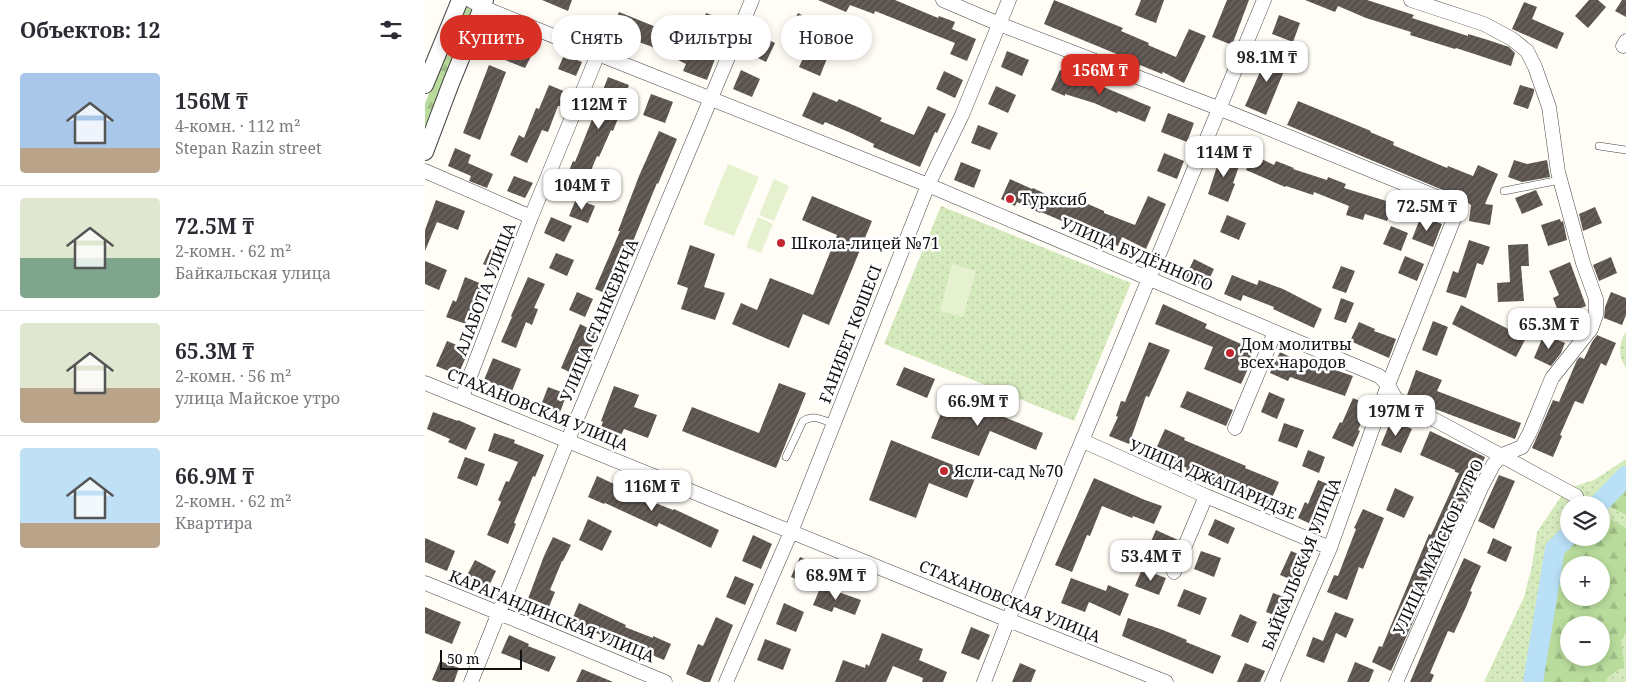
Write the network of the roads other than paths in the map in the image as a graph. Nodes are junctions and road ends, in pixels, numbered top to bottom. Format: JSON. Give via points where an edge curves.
{"nodes":[{"id":1,"x":460,"y":0,"type":"edge"},
{"id":2,"x":751,"y":0,"type":"edge"},
{"id":3,"x":943,"y":0,"type":"edge"},
{"id":4,"x":1009,"y":0,"type":"edge"},
{"id":5,"x":1264,"y":0,"type":"edge"},
{"id":6,"x":1412,"y":0,"type":"edge"},
{"id":7,"x":479,"y":2,"type":"edge"},
{"id":8,"x":999,"y":24,"type":"junction"},
{"id":9,"x":552,"y":34,"type":"edge"},
{"id":10,"x":596,"y":60,"type":"edge"},
{"id":11,"x":613,"y":60,"type":"edge"},
{"id":12,"x":425,"y":85,"type":"edge"},
{"id":13,"x":711,"y":98,"type":"junction"},
{"id":14,"x":1218,"y":108,"type":"junction"},
{"id":15,"x":1599,"y":146,"type":"dead end"},
{"id":16,"x":1626,"y":150,"type":"edge"},
{"id":17,"x":425,"y":152,"type":"edge"},
{"id":18,"x":425,"y":171,"type":"edge"},
{"id":19,"x":1559,"y":180,"type":"junction"},
{"id":20,"x":927,"y":185,"type":"junction"},
{"id":21,"x":1503,"y":191,"type":"dead end"},
{"id":22,"x":531,"y":217,"type":"junction"},
{"id":23,"x":1150,"y":278,"type":"junction"},
{"id":24,"x":1275,"y":332,"type":"junction"},
{"id":25,"x":425,"y":383,"type":"edge"},
{"id":26,"x":1388,"y":385,"type":"junction"},
{"id":27,"x":462,"y":397,"type":"junction"},
{"id":28,"x":833,"y":424,"type":"junction"},
{"id":29,"x":1235,"y":428,"type":"dead end"},
{"id":30,"x":568,"y":440,"type":"junction"},
{"id":31,"x":1083,"y":441,"type":"junction"},
{"id":32,"x":1501,"y":455,"type":"junction"},
{"id":33,"x":786,"y":457,"type":"dead end"},
{"id":34,"x":1206,"y":496,"type":"junction"},
{"id":35,"x":1576,"y":496,"type":"dead end"},
{"id":36,"x":791,"y":532,"type":"junction"},
{"id":37,"x":1330,"y":548,"type":"junction"},
{"id":38,"x":1174,"y":572,"type":"dead end"},
{"id":39,"x":425,"y":583,"type":"edge"},
{"id":40,"x":499,"y":612,"type":"junction"},
{"id":41,"x":1008,"y":620,"type":"junction"},
{"id":42,"x":471,"y":682,"type":"edge"},
{"id":43,"x":665,"y":682,"type":"edge"},
{"id":44,"x":726,"y":682,"type":"edge"},
{"id":45,"x":984,"y":682,"type":"edge"},
{"id":46,"x":1166,"y":682,"type":"edge"},
{"id":47,"x":1272,"y":682,"type":"edge"},
{"id":48,"x":1396,"y":682,"type":"edge"}],
"edges":[{"from":1,"to":12,"type":"street"},
{"from":2,"to":13,"type":"street","name":"УЛИЦА СТАНКЕВИЧА"},
{"from":3,"to":8,"type":"street"},
{"from":4,"to":8,"type":"street","name":"ҒАНИБЕТ КӨШЕСІ"},
{"from":5,"to":14,"type":"street"},
{"from":6,"to":19,"type":"street","name":"УЛИЦА МАЙСКОЕ УТРО","via":[[1483,24],[1513,39],[1527,51],[1549,107]]},
{"from":7,"to":9,"type":"street","name":"УЛИЦА БУДЁННОГО"},
{"from":7,"to":17,"type":"street"},
{"from":8,"to":14,"type":"street"},
{"from":8,"to":20,"type":"street","name":"ҒАНИБЕТ КӨШЕСІ","via":[[962,115]]},
{"from":10,"to":22,"type":"street","name":"АЛАБОТА УЛИЦА"},
{"from":11,"to":13,"type":"street","name":"УЛИЦА БУДЁННОГО"},
{"from":13,"to":20,"type":"street","name":"УЛИЦА БУДЁННОГО"},
{"from":13,"to":30,"type":"street","name":"УЛИЦА СТАНКЕВИЧА"},
{"from":14,"to":23,"type":"street"},
{"from":14,"to":26,"type":"street","name":"БАЙКАЛЬСКАЯ УЛИЦА","via":[[1459,206]]},
{"from":15,"to":16,"type":"lane"},
{"from":18,"to":22,"type":"street"},
{"from":19,"to":21,"type":"lane"},
{"from":19,"to":32,"type":"street","name":"УЛИЦА МАЙСКОЕ УТРО","via":[[1596,299],[1596,315],[1591,329],[1552,378],[1522,447]]},
{"from":20,"to":23,"type":"street","name":"УЛИЦА БУДЁННОГО"},
{"from":20,"to":28,"type":"street","name":"ҒАНИБЕТ КӨШЕСІ"},
{"from":22,"to":27,"type":"street","name":"АЛАБОТА УЛИЦА"},
{"from":23,"to":24,"type":"street","name":"УЛИЦА БУДЁННОГО"},
{"from":23,"to":31,"type":"street"},
{"from":24,"to":26,"type":"street","name":"УЛИЦА БУДЁННОГО","via":[[1379,376]]},
{"from":24,"to":29,"type":"street"},
{"from":25,"to":27,"type":"street","name":"СТАХАНОВСКАЯ УЛИЦА"},
{"from":26,"to":32,"type":"street","name":"УЛИЦА БУДЁННОГО","via":[[1396,399]]},
{"from":26,"to":37,"type":"street","name":"БАЙКАЛЬСКАЯ УЛИЦА"},
{"from":27,"to":30,"type":"street","name":"СТАХАНОВСКАЯ УЛИЦА"},
{"from":28,"to":33,"type":"lane","via":[[814,417],[803,421]]},
{"from":28,"to":36,"type":"street","name":"ҒАНИБЕТ КӨШЕСІ"},
{"from":30,"to":36,"type":"street","name":"СТАХАНОВСКАЯ УЛИЦА"},
{"from":30,"to":40,"type":"street","name":"УЛИЦА СТАНКЕВИЧА"},
{"from":31,"to":34,"type":"street","name":"УЛИЦА ДЖАПАРИДЗЕ"},
{"from":31,"to":41,"type":"street"},
{"from":32,"to":35,"type":"street","name":"УЛИЦА БУДЁННОГО"},
{"from":32,"to":48,"type":"street","name":"УЛИЦА МАЙСКОЕ УТРО","via":[[1481,488]]},
{"from":34,"to":37,"type":"street","name":"УЛИЦА ДЖАПАРИДЗЕ"},
{"from":34,"to":38,"type":"street"},
{"from":36,"to":41,"type":"street","name":"СТАХАНОВСКАЯ УЛИЦА"},
{"from":36,"to":44,"type":"street","name":"ҒАНИБЕТ КӨШЕСІ"},
{"from":37,"to":47,"type":"street","name":"БАЙКАЛЬСКАЯ УЛИЦА"},
{"from":39,"to":40,"type":"street","name":"КАРАГАНДИНСКАЯ УЛИЦА"},
{"from":40,"to":42,"type":"street","name":"УЛИЦА СТАНКЕВИЧА"},
{"from":40,"to":43,"type":"street","name":"КАРАГАНДИНСКАЯ УЛИЦА"},
{"from":41,"to":45,"type":"street"},
{"from":41,"to":46,"type":"street","name":"СТАХАНОВСКАЯ УЛИЦА"}]}
